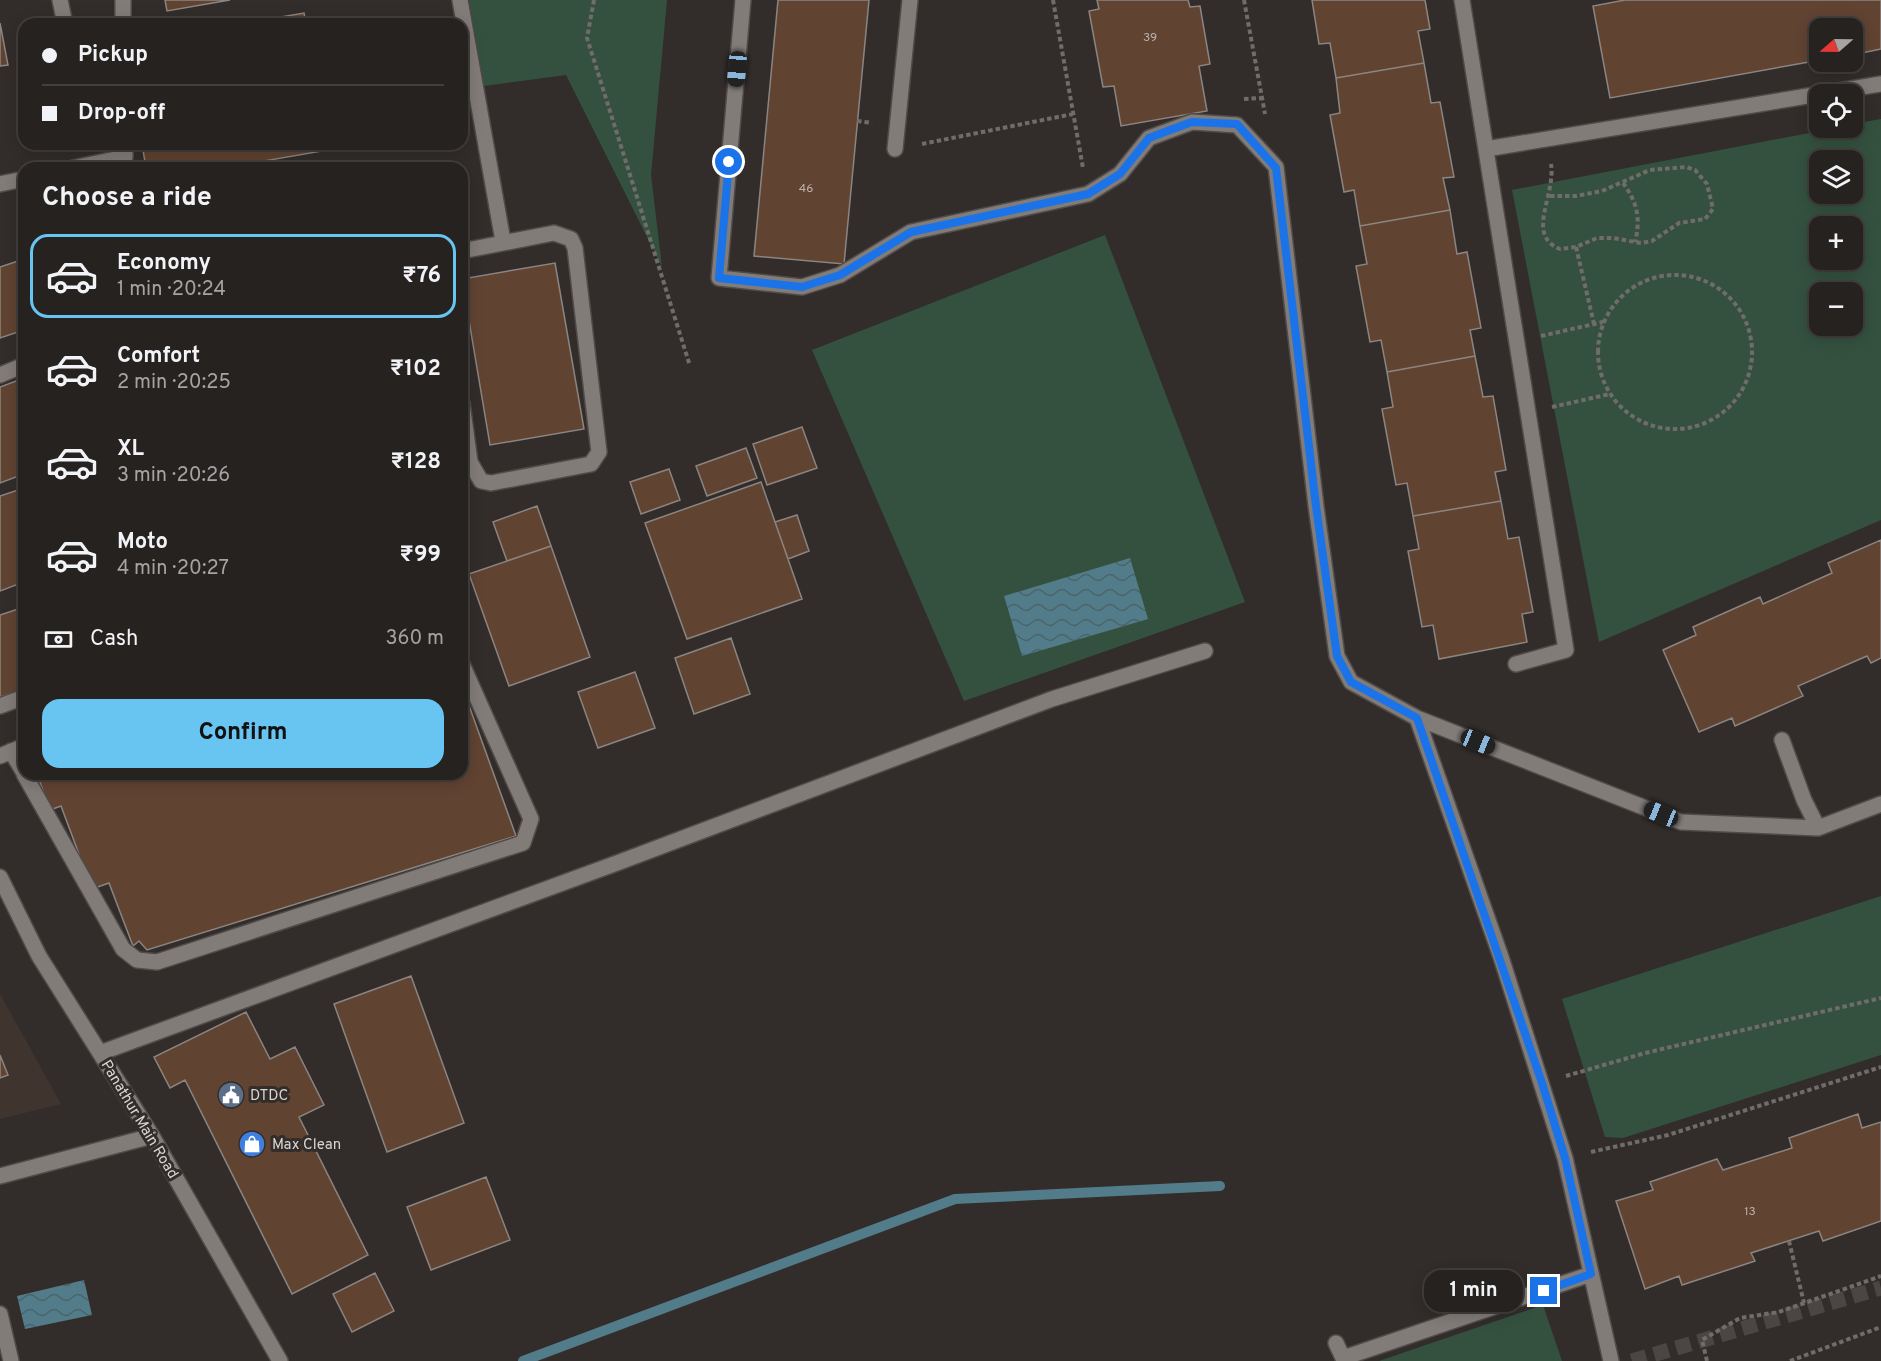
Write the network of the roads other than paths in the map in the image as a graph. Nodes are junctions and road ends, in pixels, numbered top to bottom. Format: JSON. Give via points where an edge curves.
{"nodes":[{"id":1,"x":60,"y":0,"type":"edge"},
{"id":2,"x":123,"y":0,"type":"edge"},
{"id":3,"x":460,"y":0,"type":"edge"},
{"id":4,"x":743,"y":0,"type":"edge"},
{"id":5,"x":910,"y":0,"type":"edge"},
{"id":6,"x":1462,"y":0,"type":"edge"},
{"id":7,"x":63,"y":18,"type":"edge"},
{"id":8,"x":123,"y":18,"type":"edge"},
{"id":9,"x":463,"y":18,"type":"edge"},
{"id":10,"x":468,"y":45,"type":"edge"},
{"id":11,"x":1881,"y":84,"type":"edge"},
{"id":12,"x":895,"y":149,"type":"road end"},
{"id":13,"x":1486,"y":149,"type":"junction"},
{"id":14,"x":125,"y":150,"type":"edge"},
{"id":15,"x":102,"y":162,"type":"edge"},
{"id":16,"x":18,"y":180,"type":"edge"},
{"id":17,"x":0,"y":184,"type":"edge"},
{"id":18,"x":503,"y":241,"type":"junction"},
{"id":19,"x":468,"y":250,"type":"edge"},
{"id":20,"x":18,"y":368,"type":"edge"},
{"id":21,"x":0,"y":375,"type":"edge"},
{"id":22,"x":468,"y":447,"type":"edge"},
{"id":23,"x":1205,"y":651,"type":"dead end"},
{"id":24,"x":1516,"y":664,"type":"dead end"},
{"id":25,"x":468,"y":677,"type":"edge"},
{"id":26,"x":18,"y":699,"type":"edge"},
{"id":27,"x":0,"y":706,"type":"edge"},
{"id":28,"x":1417,"y":718,"type":"junction"},
{"id":29,"x":1782,"y":740,"type":"dead end"},
{"id":30,"x":27,"y":780,"type":"edge"},
{"id":31,"x":1881,"y":804,"type":"edge"},
{"id":32,"x":1818,"y":828,"type":"junction"},
{"id":33,"x":0,"y":877,"type":"edge"},
{"id":34,"x":100,"y":1053,"type":"junction"},
{"id":35,"x":152,"y":1136,"type":"junction"},
{"id":36,"x":0,"y":1176,"type":"edge"},
{"id":37,"x":1591,"y":1274,"type":"junction"},
{"id":38,"x":0,"y":1314,"type":"edge"},
{"id":39,"x":1336,"y":1343,"type":"dead end"},
{"id":40,"x":10,"y":1361,"type":"edge"},
{"id":41,"x":280,"y":1361,"type":"edge"},
{"id":42,"x":1611,"y":1361,"type":"edge"}],
"edges":[{"from":1,"to":7,"type":"street"},
{"from":2,"to":8,"type":"street"},
{"from":3,"to":9,"type":"street"},
{"from":4,"to":28,"type":"street","via":[[719,278],[802,287],[840,275],[911,232],[1088,194],[1120,174],[1149,138],[1192,122],[1237,124],[1276,168],[1337,656],[1351,682]]},
{"from":5,"to":12,"type":"street"},
{"from":6,"to":13,"type":"street"},
{"from":10,"to":18,"type":"street"},
{"from":11,"to":13,"type":"street"},
{"from":13,"to":24,"type":"street","via":[[1566,650]]},
{"from":14,"to":15,"type":"street","via":[[126,157]]},
{"from":16,"to":17,"type":"street"},
{"from":18,"to":19,"type":"street"},
{"from":18,"to":22,"type":"street","via":[[554,234],[571,239],[600,452],[591,465],[491,483],[481,481],[470,462]]},
{"from":20,"to":21,"type":"street"},
{"from":23,"to":34,"type":"street","via":[[1052,699]]},
{"from":25,"to":30,"type":"street","via":[[531,819],[523,843],[157,962],[137,960],[123,949]]},
{"from":26,"to":27,"type":"street"},
{"from":28,"to":32,"type":"street","via":[[1681,822]]},
{"from":28,"to":37,"type":"street","via":[[1542,1083],[1565,1158]]},
{"from":29,"to":32,"type":"street"},
{"from":31,"to":32,"type":"street"},
{"from":33,"to":34,"type":"street","name":"Panathur Main Road","via":[[39,956]]},
{"from":34,"to":35,"type":"street","name":"Panathur Main Road"},
{"from":35,"to":36,"type":"street"},
{"from":35,"to":41,"type":"street","name":"Panathur Main Road"},
{"from":37,"to":39,"type":"street","via":[[1343,1358]]},
{"from":37,"to":42,"type":"street"},
{"from":38,"to":40,"type":"street"}]}
